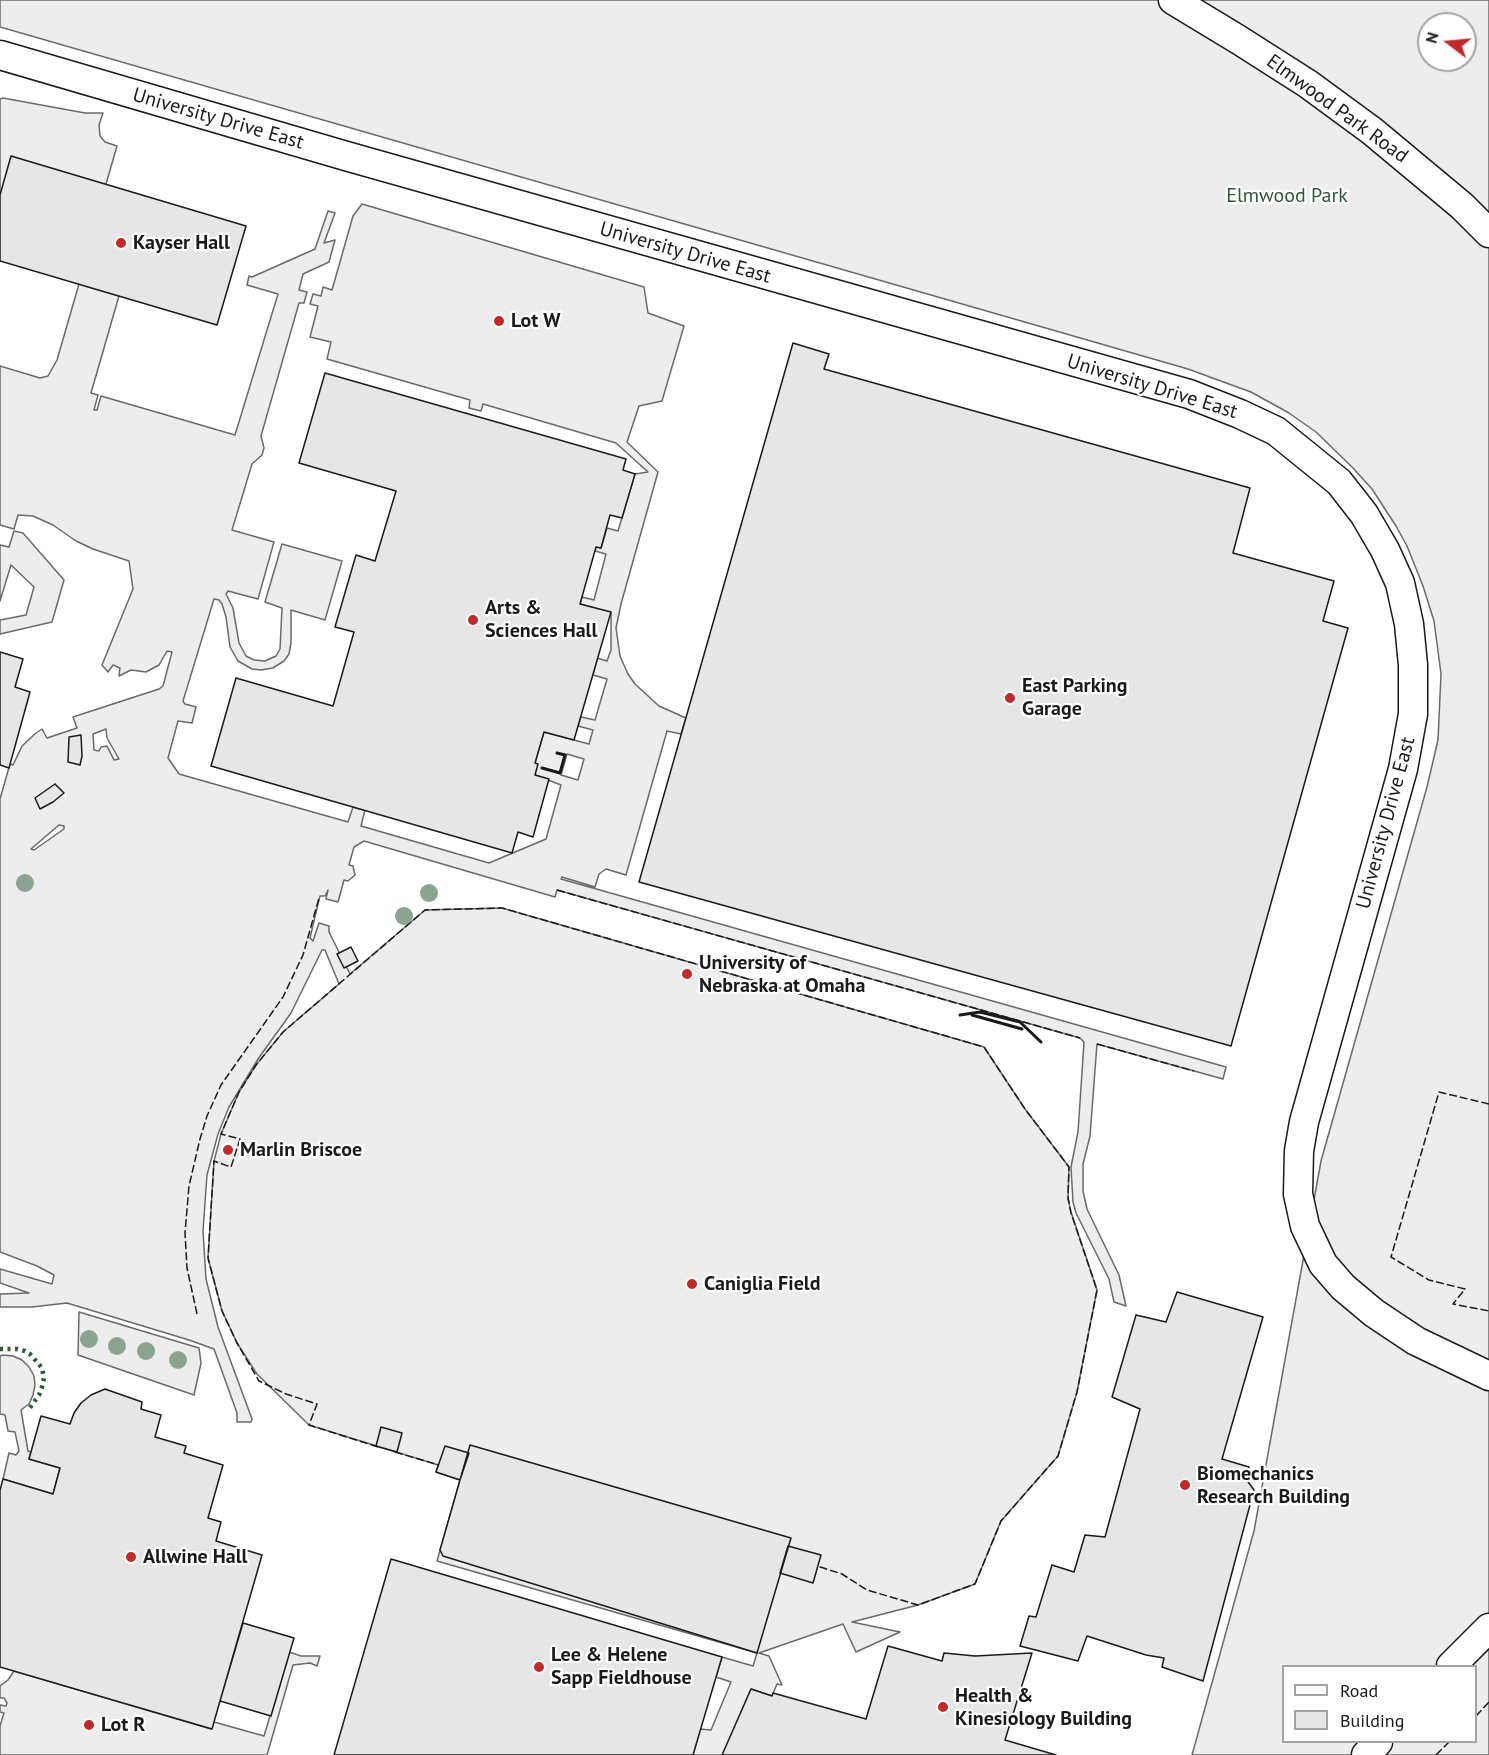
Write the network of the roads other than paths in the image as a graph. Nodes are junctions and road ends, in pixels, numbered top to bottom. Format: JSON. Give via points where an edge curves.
{"nodes":[{"id":1,"x":1173,"y":0,"type":"edge"},
{"id":2,"x":0,"y":55,"type":"edge"},
{"id":3,"x":1489,"y":233,"type":"edge"},
{"id":4,"x":1489,"y":1376,"type":"edge"},
{"id":5,"x":1489,"y":1628,"type":"edge"},
{"id":6,"x":1452,"y":1665,"type":"edge"},
{"id":7,"x":1377,"y":1743,"type":"edge"},
{"id":8,"x":1366,"y":1755,"type":"edge"}],
"edges":[{"from":1,"to":3,"type":"street","name":"Elmwood Park Road","via":[[1308,84],[1363,124]]},
{"from":2,"to":4,"type":"street","name":"University Drive East","via":[[1189,394],[1276,431],[1339,482],[1364,514],[1400,583],[1413,665],[1413,714],[1403,769],[1304,1122],[1298,1163],[1299,1194],[1305,1226],[1323,1264],[1343,1287],[1416,1341]]},
{"from":5,"to":6,"type":"street"},
{"from":7,"to":8,"type":"street"}]}
